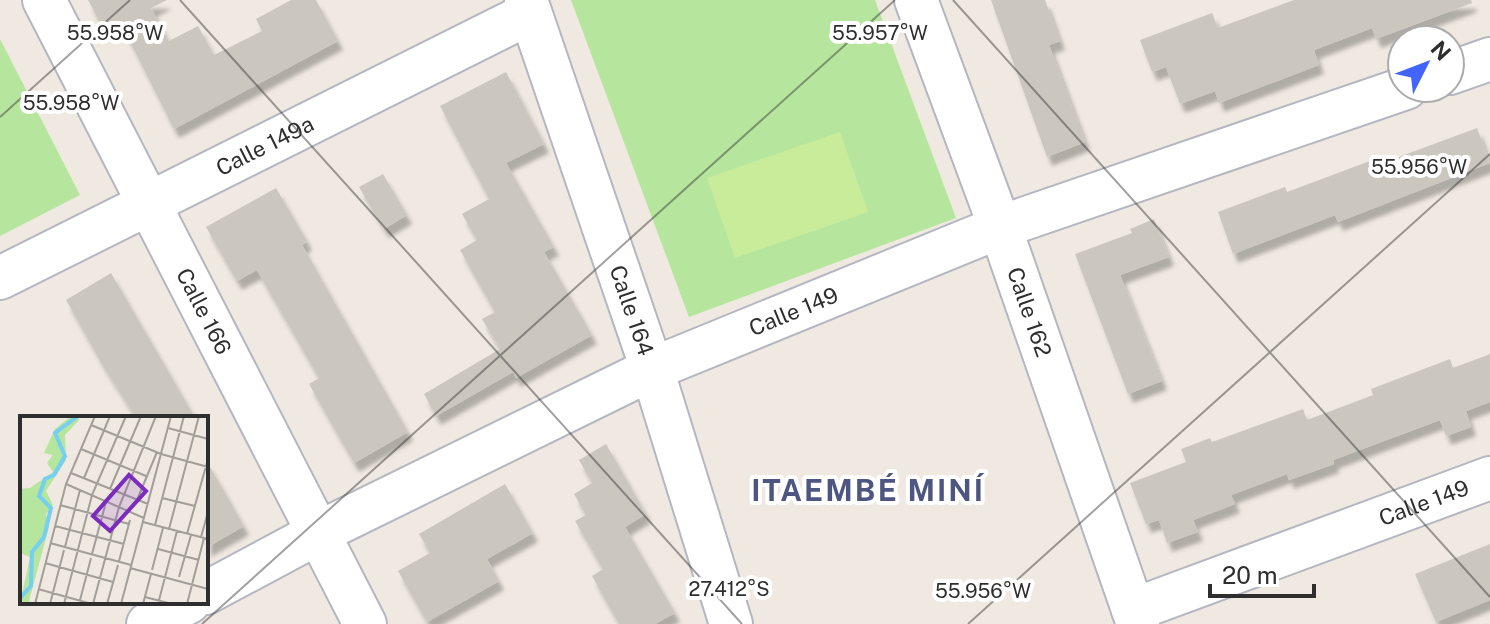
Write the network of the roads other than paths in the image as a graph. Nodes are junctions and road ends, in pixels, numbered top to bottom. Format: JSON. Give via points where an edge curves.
{"nodes":[{"id":1,"x":44,"y":0,"type":"edge"},
{"id":2,"x":916,"y":0,"type":"edge"},
{"id":3,"x":528,"y":6,"type":"edge"},
{"id":4,"x":1490,"y":59,"type":"edge"},
{"id":5,"x":1466,"y":67,"type":"edge"},
{"id":6,"x":1386,"y":95,"type":"edge"},
{"id":7,"x":146,"y":202,"type":"junction"},
{"id":8,"x":1000,"y":227,"type":"junction"},
{"id":9,"x":0,"y":278,"type":"edge"},
{"id":10,"x":652,"y":369,"type":"junction"},
{"id":11,"x":1490,"y":478,"type":"edge"},
{"id":12,"x":320,"y":532,"type":"junction"},
{"id":13,"x":208,"y":592,"type":"edge"},
{"id":14,"x":185,"y":604,"type":"edge"},
{"id":15,"x":1136,"y":617,"type":"edge"},
{"id":16,"x":148,"y":624,"type":"edge"},
{"id":17,"x":365,"y":624,"type":"edge"},
{"id":18,"x":731,"y":624,"type":"edge"}],
"edges":[{"from":1,"to":7,"type":"street","name":"Calle 166"},
{"from":2,"to":8,"type":"street","name":"Calle 162"},
{"from":3,"to":7,"type":"street","name":"Calle 149a"},
{"from":3,"to":10,"type":"street","name":"Calle 164"},
{"from":4,"to":5,"type":"street"},
{"from":6,"to":8,"type":"street","name":"Calle 149"},
{"from":7,"to":9,"type":"street","name":"Calle 149a"},
{"from":7,"to":12,"type":"street","name":"Calle 166"},
{"from":8,"to":10,"type":"street","name":"Calle 149"},
{"from":8,"to":15,"type":"street","name":"Calle 162"},
{"from":10,"to":12,"type":"street","name":"Calle 149"},
{"from":10,"to":18,"type":"street","name":"Calle 164"},
{"from":11,"to":15,"type":"street","name":"Calle 149"},
{"from":12,"to":13,"type":"street","name":"Calle 149"},
{"from":12,"to":17,"type":"street","name":"Calle 166"},
{"from":14,"to":16,"type":"street"}]}
